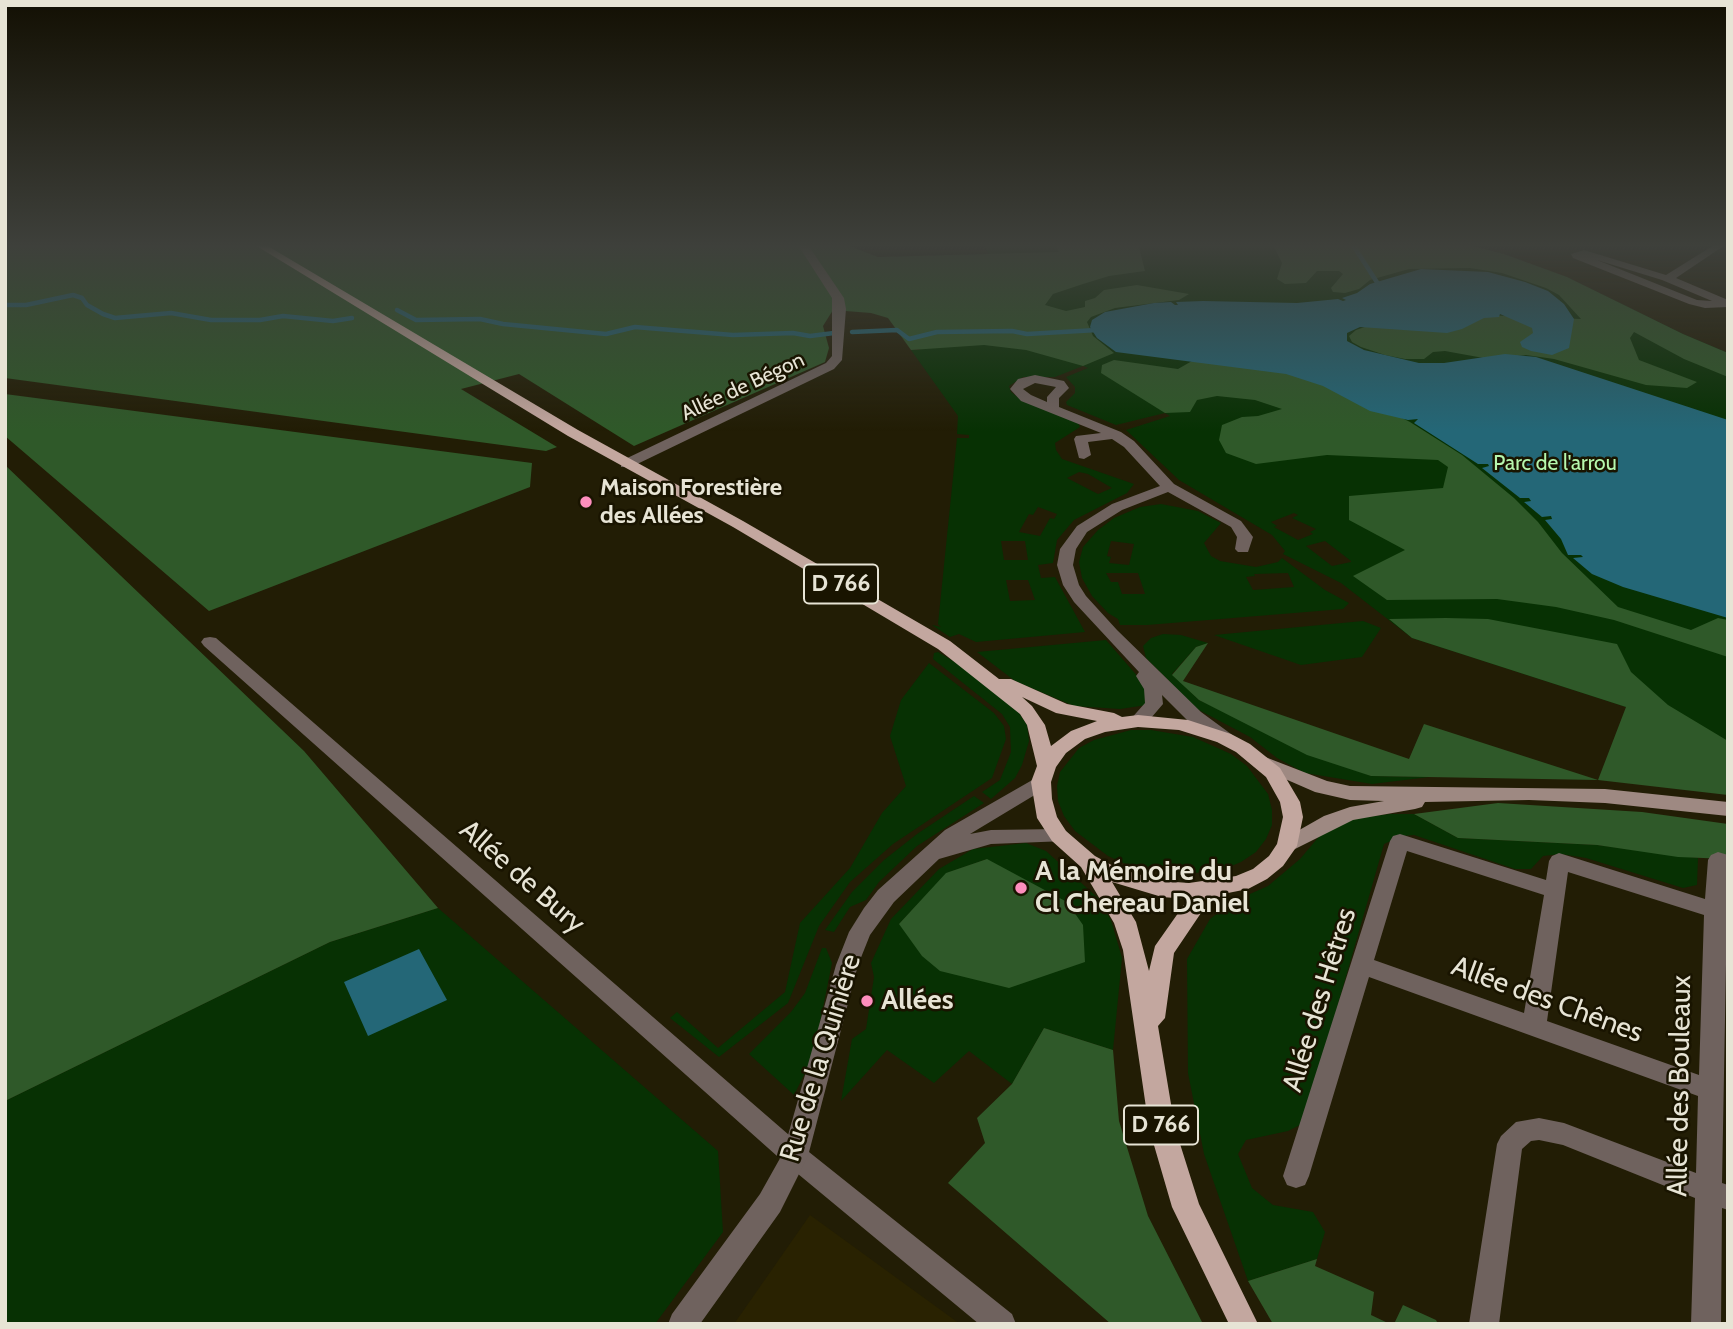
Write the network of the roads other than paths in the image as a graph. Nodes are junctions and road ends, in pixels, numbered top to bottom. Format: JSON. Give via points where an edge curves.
{"nodes":[{"id":1,"x":365,"y":307,"type":"edge"},
{"id":2,"x":840,"y":307,"type":"edge"},
{"id":3,"x":1053,"y":409,"type":"dead end"},
{"id":4,"x":1116,"y":435,"type":"junction"},
{"id":5,"x":1084,"y":455,"type":"dead end"},
{"id":6,"x":625,"y":464,"type":"junction"},
{"id":7,"x":1169,"y":487,"type":"junction"},
{"id":8,"x":1243,"y":549,"type":"dead end"},
{"id":9,"x":210,"y":642,"type":"dead end"},
{"id":10,"x":1134,"y":658,"type":"junction"},
{"id":11,"x":974,"y":667,"type":"junction"},
{"id":12,"x":1134,"y":721,"type":"junction"},
{"id":13,"x":1224,"y":738,"type":"junction"},
{"id":14,"x":1260,"y":761,"type":"junction"},
{"id":15,"x":1044,"y":774,"type":"junction"},
{"id":16,"x":1450,"y":796,"type":"junction"},
{"id":17,"x":1728,"y":809,"type":"edge"},
{"id":18,"x":1059,"y":836,"type":"junction"},
{"id":19,"x":1287,"y":846,"type":"junction"},
{"id":20,"x":1088,"y":861,"type":"junction"},
{"id":21,"x":1728,"y":863,"type":"edge"},
{"id":22,"x":917,"y":866,"type":"junction"},
{"id":23,"x":1215,"y":889,"type":"junction"},
{"id":24,"x":1555,"y":891,"type":"junction"},
{"id":25,"x":1715,"y":909,"type":"junction"},
{"id":26,"x":1363,"y":965,"type":"junction"},
{"id":27,"x":1721,"y":1001,"type":"edge"},
{"id":28,"x":1534,"y":1027,"type":"junction"},
{"id":29,"x":1150,"y":1046,"type":"junction"},
{"id":30,"x":1711,"y":1090,"type":"junction"},
{"id":31,"x":795,"y":1156,"type":"junction"},
{"id":32,"x":1296,"y":1176,"type":"dead end"},
{"id":33,"x":1718,"y":1194,"type":"edge"},
{"id":34,"x":682,"y":1324,"type":"edge"},
{"id":35,"x":1002,"y":1324,"type":"edge"},
{"id":36,"x":1244,"y":1324,"type":"edge"},
{"id":37,"x":1484,"y":1324,"type":"edge"},
{"id":38,"x":1706,"y":1324,"type":"edge"}],
"edges":[{"from":1,"to":6,"type":"main road","number":"D 766"},
{"from":2,"to":6,"type":"street","name":"Allée de Bégon","via":[[838,357],[830,366]]},
{"from":3,"to":4,"type":"street"},
{"from":4,"to":5,"type":"street","via":[[1081,439]]},
{"from":4,"to":7,"type":"street"},
{"from":6,"to":11,"type":"main road","number":"D 766","via":[[897,615]]},
{"from":7,"to":8,"type":"street","via":[[1236,524],[1245,537]]},
{"from":7,"to":10,"type":"street","via":[[1094,520],[1068,549],[1065,565],[1075,592]]},
{"from":9,"to":31,"type":"street","name":"Allée de Bury"},
{"from":10,"to":12,"type":"street","via":[[1154,696],[1154,704]]},
{"from":10,"to":13,"type":"street"},
{"from":11,"to":12,"type":"main road","number":"D 766","via":[[1062,709]]},
{"from":11,"to":15,"type":"main road","number":"D 766","via":[[1011,696],[1036,725]]},
{"from":12,"to":13,"type":"main road","via":[[1181,724]]},
{"from":12,"to":15,"type":"main road","via":[[1078,735],[1059,749]]},
{"from":13,"to":14,"type":"main road"},
{"from":14,"to":16,"type":"main road","via":[[1350,793]]},
{"from":14,"to":19,"type":"main road","via":[[1290,802],[1293,817]]},
{"from":15,"to":18,"type":"main road","number":"D 766","via":[[1042,799]]},
{"from":15,"to":22,"type":"street","name":"Rue de la Quinière","via":[[952,835]]},
{"from":16,"to":17,"type":"main road","via":[[1605,796]]},
{"from":16,"to":19,"type":"main road","via":[[1350,814]]},
{"from":18,"to":20,"type":"main road","number":"D 766"},
{"from":18,"to":22,"type":"street","name":"Rue de la Quinière","via":[[970,841]]},
{"from":19,"to":23,"type":"main road","number":"D 766","via":[[1260,874]]},
{"from":20,"to":23,"type":"main road","via":[[1110,874],[1149,886]]},
{"from":20,"to":29,"type":"main road","number":"D 766","via":[[1125,922]]},
{"from":21,"to":25,"type":"street","name":"Allée des Bouleaux","via":[[1718,860]]},
{"from":22,"to":31,"type":"street","name":"Rue de la Quinière","via":[[886,896],[860,932]]},
{"from":23,"to":29,"type":"main road","number":"D 766","via":[[1193,907],[1163,952]]},
{"from":24,"to":25,"type":"street","via":[[1559,861]]},
{"from":24,"to":26,"type":"street","name":"Allée des Hêtres","via":[[1400,841]]},
{"from":24,"to":28,"type":"street"},
{"from":25,"to":27,"type":"street","name":"Allée des Bouleaux"},
{"from":26,"to":28,"type":"street","name":"Allée des Chênes"},
{"from":26,"to":32,"type":"street","name":"Allée des Hêtres"},
{"from":27,"to":30,"type":"street","name":"Allée des Bouleaux"},
{"from":28,"to":30,"type":"street","name":"Allée des Chênes"},
{"from":29,"to":36,"type":"main road","number":"D 766","via":[[1162,1128],[1186,1207]]},
{"from":30,"to":33,"type":"street","name":"Allée des Bouleaux"},
{"from":31,"to":34,"type":"street","name":"Rue de la Quinière","via":[[770,1203]]},
{"from":31,"to":35,"type":"street","name":"Allée de Bury"},
{"from":33,"to":37,"type":"street","via":[[1564,1134],[1525,1130],[1510,1144]]},
{"from":33,"to":38,"type":"street","name":"Allée des Bouleaux"}]}
